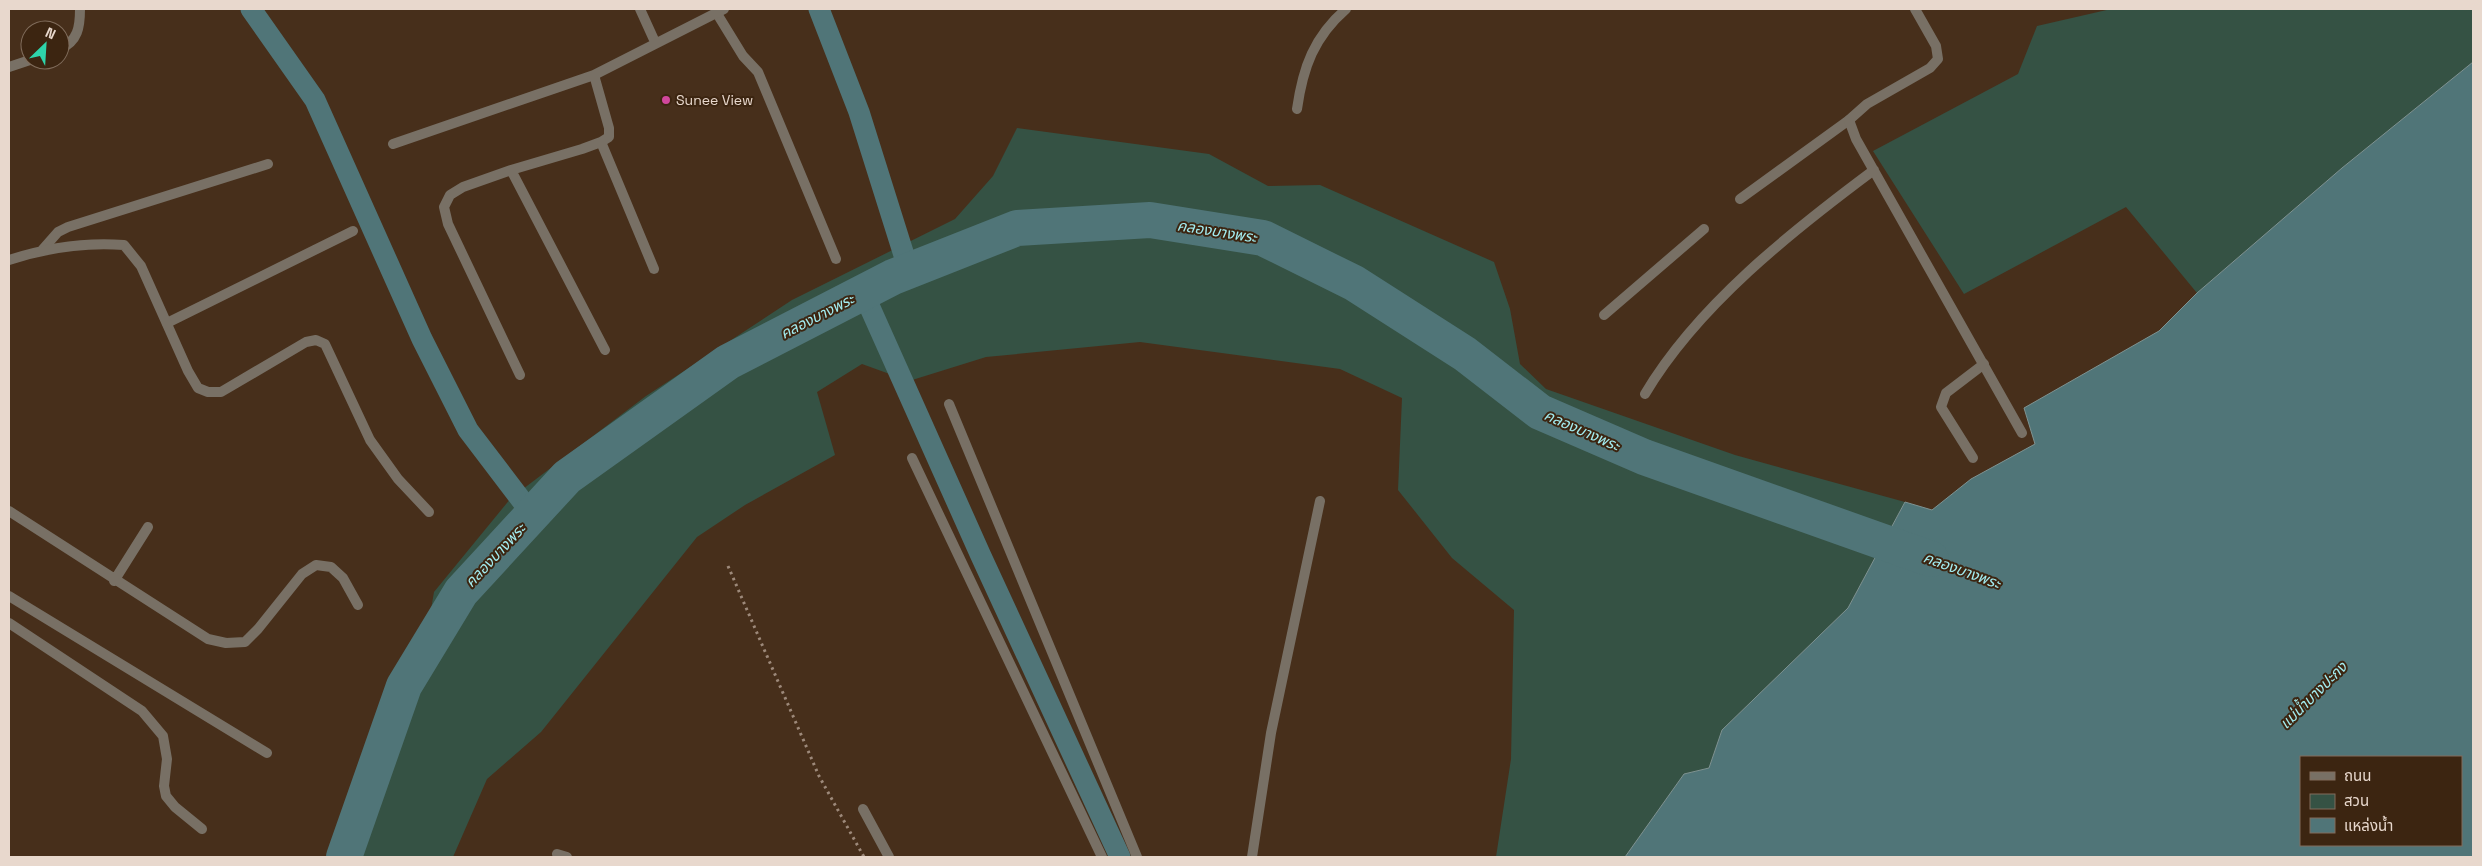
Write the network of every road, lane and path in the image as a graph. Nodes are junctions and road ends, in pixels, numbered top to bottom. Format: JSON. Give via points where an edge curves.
{"nodes":[{"id":1,"x":80,"y":9,"type":"edge"},
{"id":2,"x":640,"y":9,"type":"edge"},
{"id":3,"x":1346,"y":9,"type":"edge"},
{"id":4,"x":1915,"y":9,"type":"edge"},
{"id":5,"x":720,"y":10,"type":"edge"},
{"id":6,"x":655,"y":42,"type":"junction"},
{"id":7,"x":70,"y":45,"type":"edge"},
{"id":8,"x":594,"y":75,"type":"junction"},
{"id":9,"x":1297,"y":109,"type":"dead end"},
{"id":10,"x":1849,"y":120,"type":"junction"},
{"id":11,"x":601,"y":142,"type":"junction"},
{"id":12,"x":393,"y":144,"type":"dead end"},
{"id":13,"x":268,"y":164,"type":"dead end"},
{"id":14,"x":512,"y":170,"type":"junction"},
{"id":15,"x":1874,"y":170,"type":"junction"},
{"id":16,"x":1740,"y":199,"type":"dead end"},
{"id":17,"x":1704,"y":229,"type":"dead end"},
{"id":18,"x":354,"y":231,"type":"dead end"},
{"id":19,"x":43,"y":249,"type":"junction"},
{"id":20,"x":836,"y":259,"type":"dead end"},
{"id":21,"x":9,"y":260,"type":"edge"},
{"id":22,"x":654,"y":269,"type":"dead end"},
{"id":23,"x":1604,"y":314,"type":"dead end"},
{"id":24,"x":167,"y":323,"type":"junction"},
{"id":25,"x":605,"y":350,"type":"dead end"},
{"id":26,"x":1984,"y":364,"type":"junction"},
{"id":27,"x":520,"y":375,"type":"dead end"},
{"id":28,"x":1645,"y":394,"type":"dead end"},
{"id":29,"x":948,"y":404,"type":"dead end"},
{"id":30,"x":2022,"y":432,"type":"dead end"},
{"id":31,"x":912,"y":458,"type":"dead end"},
{"id":32,"x":1973,"y":458,"type":"dead end"},
{"id":33,"x":1320,"y":501,"type":"dead end"},
{"id":34,"x":9,"y":512,"type":"edge"},
{"id":35,"x":429,"y":512,"type":"dead end"},
{"id":36,"x":148,"y":527,"type":"dead end"},
{"id":37,"x":728,"y":566,"type":"dead end"},
{"id":38,"x":114,"y":581,"type":"junction"},
{"id":39,"x":9,"y":596,"type":"edge"},
{"id":40,"x":358,"y":605,"type":"dead end"},
{"id":41,"x":9,"y":623,"type":"edge"},
{"id":42,"x":267,"y":753,"type":"dead end"},
{"id":43,"x":863,"y":809,"type":"dead end"},
{"id":44,"x":202,"y":829,"type":"dead end"},
{"id":45,"x":864,"y":857,"type":"edge"},
{"id":46,"x":889,"y":857,"type":"edge"},
{"id":47,"x":1102,"y":857,"type":"edge"},
{"id":48,"x":1137,"y":857,"type":"edge"},
{"id":49,"x":1252,"y":857,"type":"edge"}],
"edges":[{"from":1,"to":7,"type":"street","via":[[78,33]]},
{"from":2,"to":6,"type":"street"},
{"from":3,"to":9,"type":"street","via":[[1332,21],[1314,48],[1301,78]]},
{"from":4,"to":10,"type":"street","via":[[1936,46],[1938,59],[1930,68],[1868,104]]},
{"from":5,"to":6,"type":"street"},
{"from":5,"to":20,"type":"street","via":[[743,56],[758,72]]},
{"from":6,"to":8,"type":"street"},
{"from":8,"to":11,"type":"street","via":[[610,128],[609,137]]},
{"from":8,"to":12,"type":"street"},
{"from":10,"to":15,"type":"street"},
{"from":10,"to":16,"type":"street"},
{"from":11,"to":14,"type":"street"},
{"from":11,"to":22,"type":"street"},
{"from":13,"to":19,"type":"street","via":[[68,226]]},
{"from":14,"to":25,"type":"street"},
{"from":14,"to":27,"type":"street","via":[[463,187],[450,195],[444,207],[448,224]]},
{"from":15,"to":26,"type":"street"},
{"from":15,"to":28,"type":"street","via":[[1798,228],[1727,295],[1679,344]]},
{"from":17,"to":23,"type":"street"},
{"from":18,"to":24,"type":"street"},
{"from":19,"to":21,"type":"street"},
{"from":19,"to":24,"type":"street","via":[[124,245],[141,266]]},
{"from":24,"to":35,"type":"street","via":[[198,388],[208,392],[221,392],[306,342],[316,340],[325,344],[370,440],[398,479]]},
{"from":26,"to":30,"type":"street"},
{"from":26,"to":32,"type":"street","via":[[1946,393],[1941,407]]},
{"from":29,"to":48,"type":"street"},
{"from":31,"to":47,"type":"street"},
{"from":33,"to":49,"type":"street","via":[[1271,733]]},
{"from":34,"to":38,"type":"street"},
{"from":36,"to":38,"type":"street"},
{"from":37,"to":45,"type":"path","via":[[819,776]]},
{"from":38,"to":40,"type":"street","via":[[208,639],[226,643],[245,642],[302,574],[316,566],[331,567],[343,578]]},
{"from":39,"to":42,"type":"street"},
{"from":41,"to":44,"type":"street","via":[[142,711],[163,736],[167,759],[166,796]]},
{"from":43,"to":46,"type":"street"}]}
